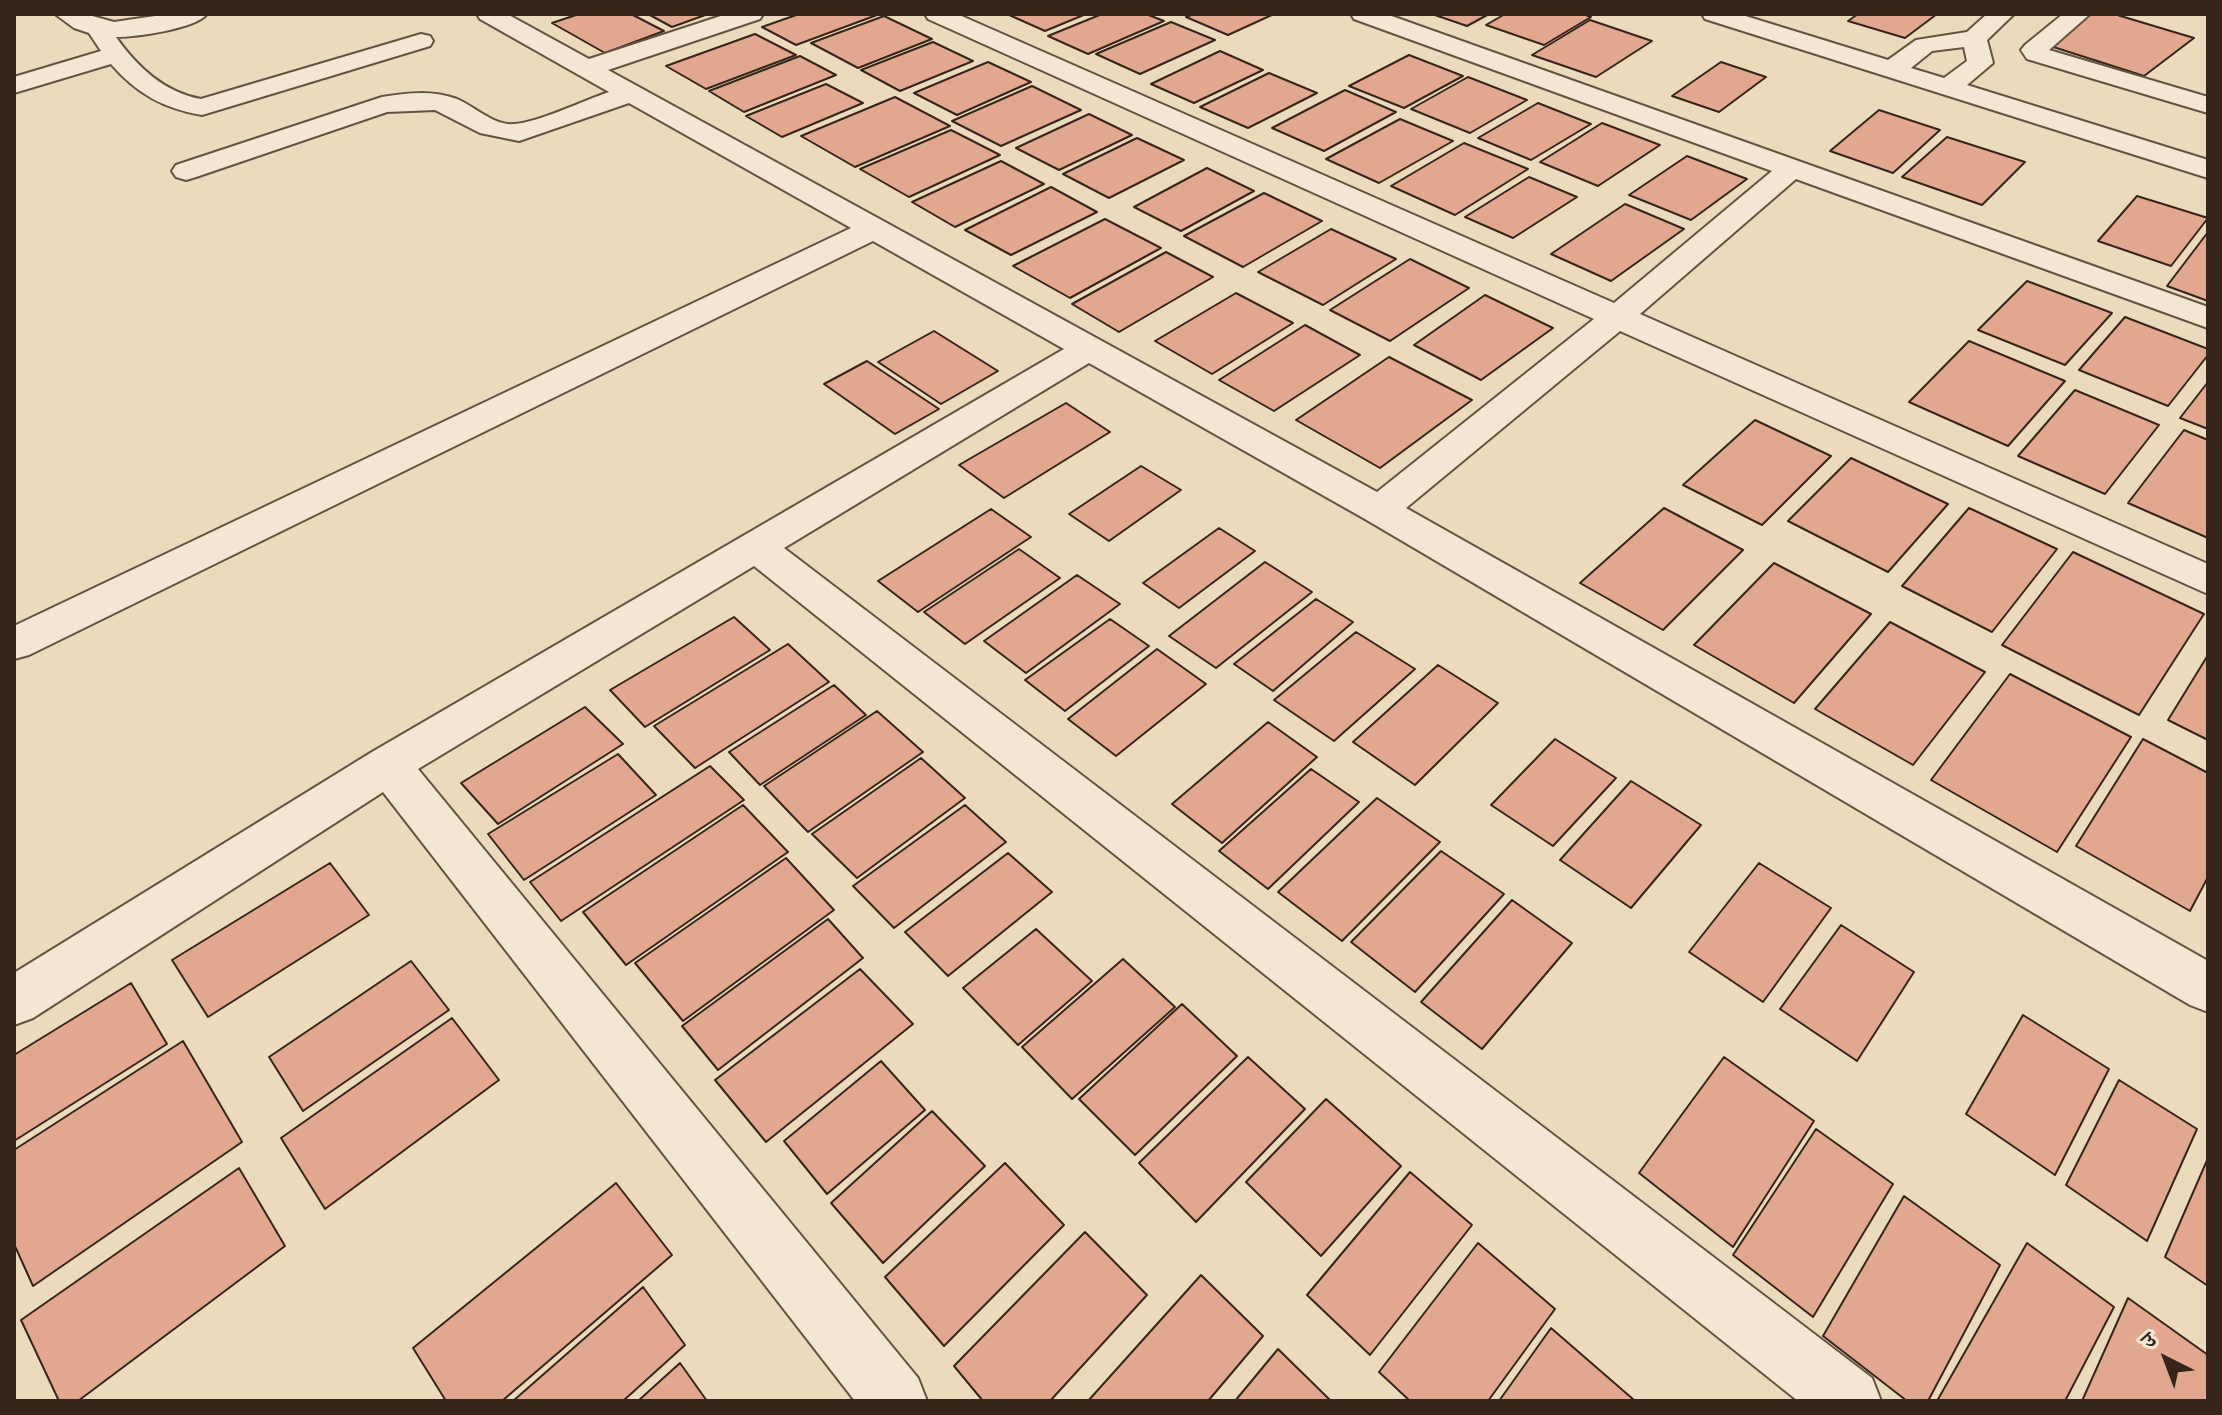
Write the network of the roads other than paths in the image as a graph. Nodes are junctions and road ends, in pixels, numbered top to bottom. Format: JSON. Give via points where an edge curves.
{"nodes":[{"id":1,"x":67,"y":14,"type":"edge"},
{"id":2,"x":195,"y":14,"type":"edge"},
{"id":3,"x":489,"y":14,"type":"edge"},
{"id":4,"x":751,"y":14,"type":"edge"},
{"id":5,"x":937,"y":14,"type":"edge"},
{"id":6,"x":1363,"y":14,"type":"edge"},
{"id":7,"x":1714,"y":14,"type":"edge"},
{"id":8,"x":2002,"y":14,"type":"edge"},
{"id":9,"x":2078,"y":14,"type":"edge"},
{"id":10,"x":99,"y":29,"type":"junction"},
{"id":11,"x":1974,"y":38,"type":"junction"},
{"id":12,"x":421,"y":41,"type":"dead end"},
{"id":13,"x":115,"y":55,"type":"junction"},
{"id":14,"x":585,"y":69,"type":"junction"},
{"id":15,"x":1893,"y":69,"type":"junction"},
{"id":16,"x":14,"y":85,"type":"edge"},
{"id":17,"x":1949,"y":86,"type":"junction"},
{"id":18,"x":628,"y":94,"type":"junction"},
{"id":19,"x":2208,"y":105,"type":"edge"},
{"id":20,"x":1792,"y":168,"type":"junction"},
{"id":21,"x":2208,"y":169,"type":"edge"},
{"id":22,"x":186,"y":171,"type":"dead end"},
{"id":23,"x":872,"y":230,"type":"junction"},
{"id":24,"x":1617,"y":317,"type":"junction"},
{"id":25,"x":2208,"y":318,"type":"edge"},
{"id":26,"x":1088,"y":349,"type":"junction"},
{"id":27,"x":1379,"y":510,"type":"junction"},
{"id":28,"x":757,"y":547,"type":"junction"},
{"id":29,"x":2208,"y":580,"type":"edge"},
{"id":30,"x":14,"y":644,"type":"edge"},
{"id":31,"x":388,"y":765,"type":"junction"},
{"id":32,"x":2208,"y":988,"type":"edge"},
{"id":33,"x":14,"y":1001,"type":"edge"},
{"id":34,"x":895,"y":1401,"type":"edge"},
{"id":35,"x":1849,"y":1401,"type":"edge"}],
"edges":[{"from":1,"to":10,"type":"street"},
{"from":2,"to":10,"type":"street","via":[[129,31]]},
{"from":3,"to":14,"type":"street"},
{"from":4,"to":14,"type":"street"},
{"from":5,"to":24,"type":"street"},
{"from":6,"to":20,"type":"street"},
{"from":7,"to":15,"type":"street"},
{"from":8,"to":11,"type":"street"},
{"from":9,"to":19,"type":"street","via":[[2034,50],[2036,54]]},
{"from":10,"to":13,"type":"street"},
{"from":11,"to":15,"type":"street","via":[[1925,45]]},
{"from":11,"to":17,"type":"street","via":[[1980,63]]},
{"from":12,"to":13,"type":"street","via":[[202,107],[171,100]]},
{"from":13,"to":16,"type":"street"},
{"from":14,"to":18,"type":"street"},
{"from":15,"to":17,"type":"street"},
{"from":17,"to":21,"type":"street"},
{"from":18,"to":22,"type":"street","via":[[519,133],[501,133],[443,103],[382,105]]},
{"from":18,"to":23,"type":"street"},
{"from":20,"to":24,"type":"street"},
{"from":20,"to":25,"type":"street"},
{"from":23,"to":26,"type":"street"},
{"from":23,"to":30,"type":"street"},
{"from":24,"to":27,"type":"street"},
{"from":24,"to":29,"type":"street"},
{"from":26,"to":27,"type":"street"},
{"from":26,"to":28,"type":"street"},
{"from":27,"to":32,"type":"street"},
{"from":28,"to":31,"type":"street"},
{"from":28,"to":35,"type":"street"},
{"from":31,"to":33,"type":"street"},
{"from":31,"to":34,"type":"street"}]}
